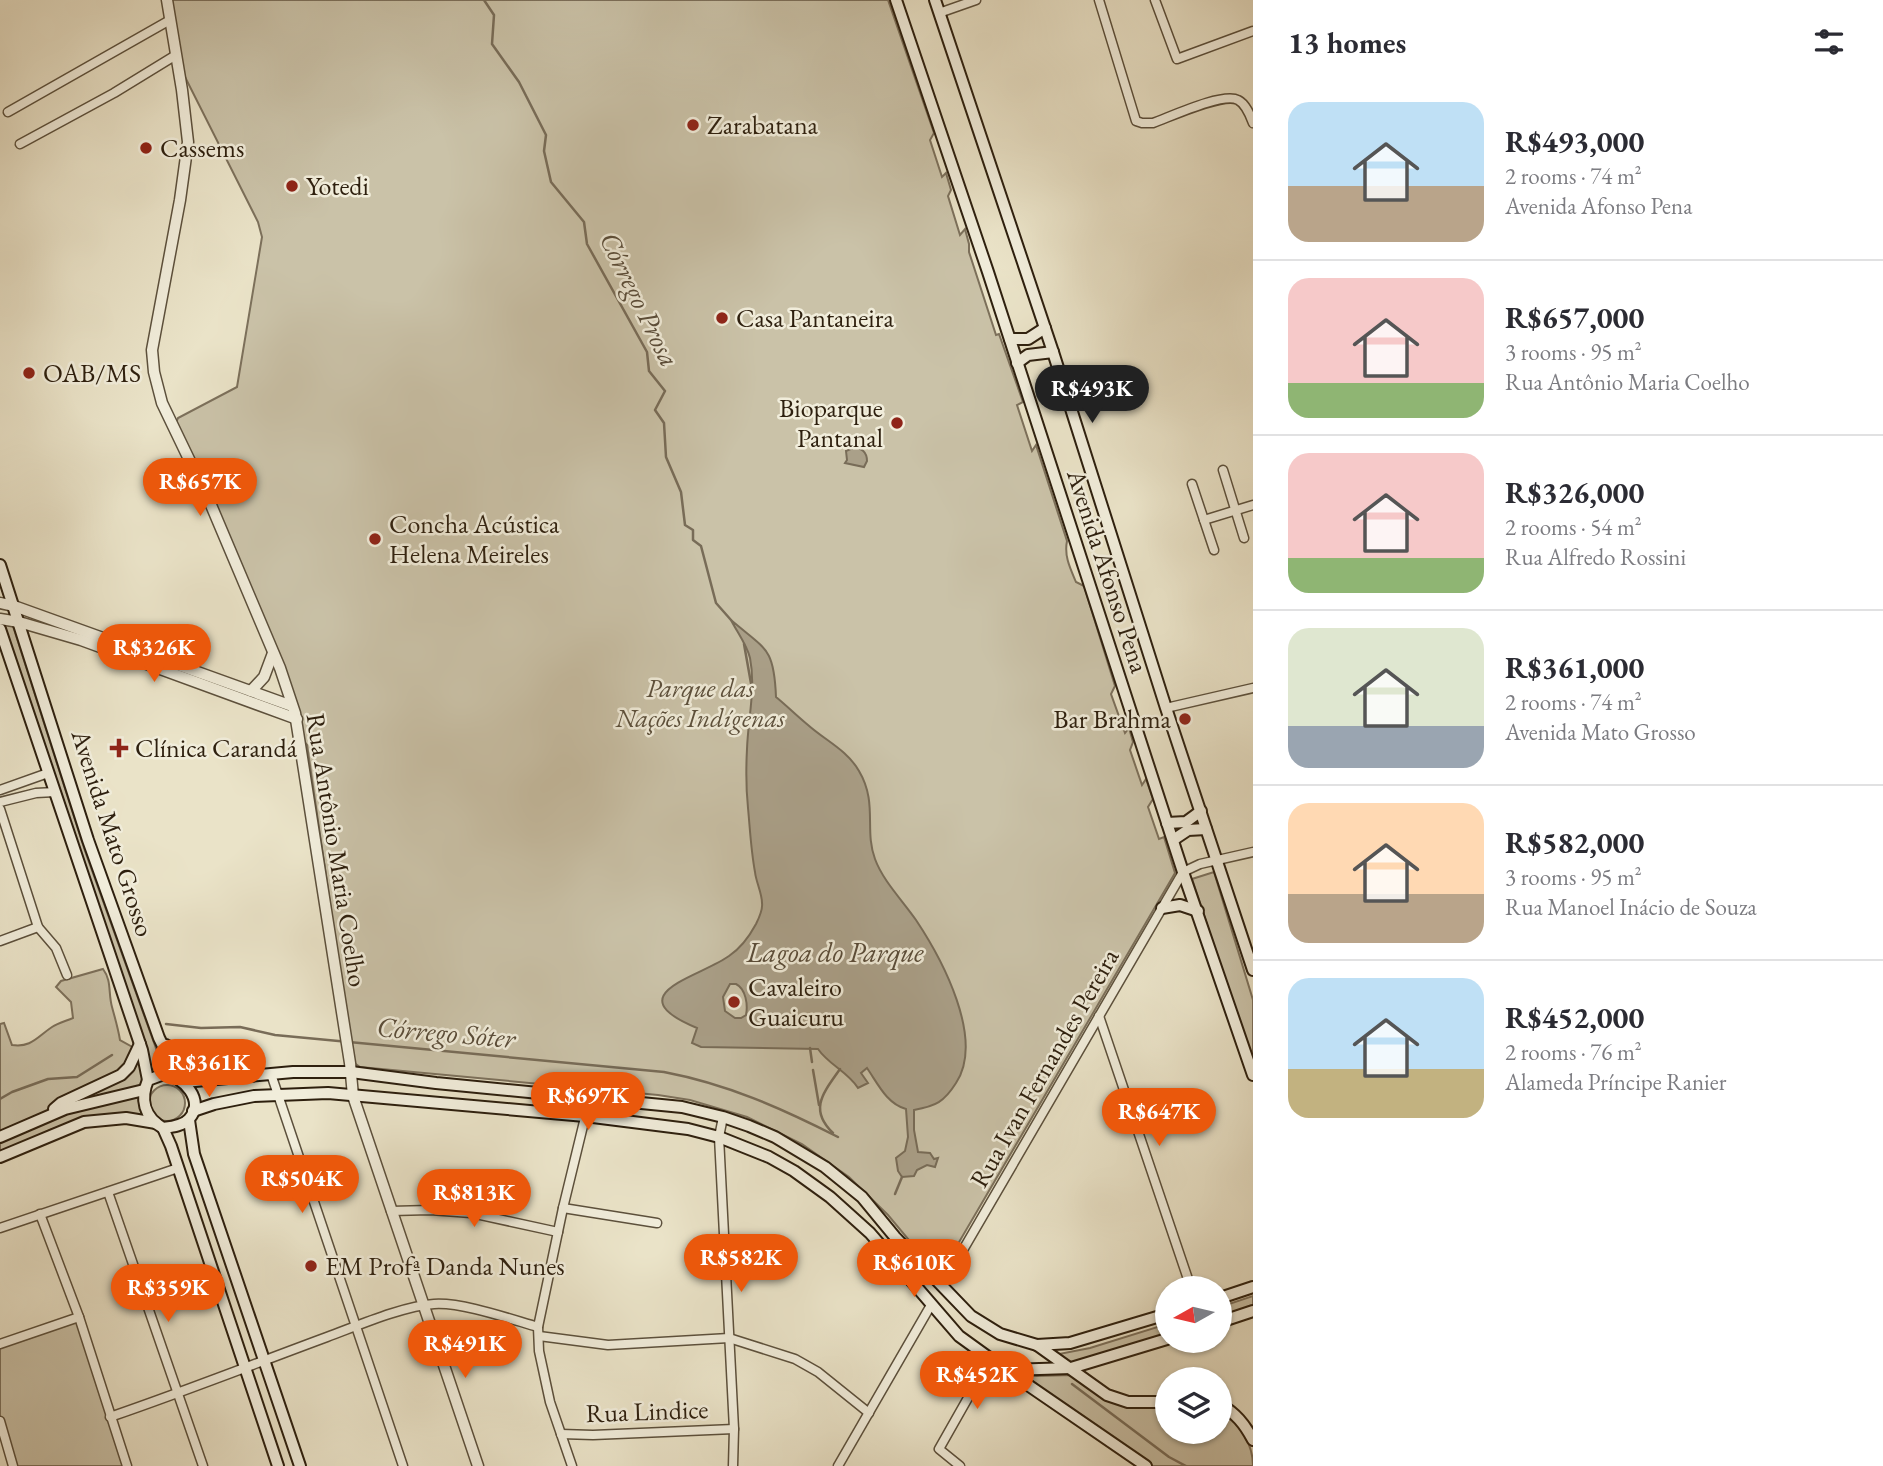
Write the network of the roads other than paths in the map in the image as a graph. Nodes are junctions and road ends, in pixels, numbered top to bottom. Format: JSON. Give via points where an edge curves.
{"nodes":[{"id":1,"x":167,"y":0,"type":"edge"},
{"id":2,"x":897,"y":0,"type":"edge"},
{"id":3,"x":976,"y":0,"type":"edge"},
{"id":4,"x":1099,"y":0,"type":"edge"},
{"id":5,"x":1155,"y":0,"type":"edge"},
{"id":6,"x":939,"y":4,"type":"edge"},
{"id":7,"x":170,"y":20,"type":"junction"},
{"id":8,"x":1253,"y":32,"type":"edge"},
{"id":9,"x":176,"y":55,"type":"junction"},
{"id":10,"x":8,"y":112,"type":"dead end"},
{"id":11,"x":1253,"y":123,"type":"edge"},
{"id":12,"x":20,"y":144,"type":"dead end"},
{"id":13,"x":1045,"y":328,"type":"junction"},
{"id":14,"x":1010,"y":339,"type":"junction"},
{"id":15,"x":1053,"y":352,"type":"junction"},
{"id":16,"x":1017,"y":363,"type":"junction"},
{"id":17,"x":1223,"y":470,"type":"dead end"},
{"id":18,"x":1192,"y":484,"type":"dead end"},
{"id":19,"x":1253,"y":505,"type":"edge"},
{"id":20,"x":1235,"y":511,"type":"junction"},
{"id":21,"x":1204,"y":520,"type":"junction"},
{"id":22,"x":1244,"y":538,"type":"dead end"},
{"id":23,"x":1214,"y":550,"type":"dead end"},
{"id":24,"x":0,"y":565,"type":"edge"},
{"id":25,"x":0,"y":603,"type":"edge"},
{"id":26,"x":14,"y":606,"type":"junction"},
{"id":27,"x":0,"y":619,"type":"edge"},
{"id":28,"x":19,"y":622,"type":"junction"},
{"id":29,"x":0,"y":629,"type":"edge"},
{"id":30,"x":273,"y":653,"type":"junction"},
{"id":31,"x":1253,"y":688,"type":"edge"},
{"id":32,"x":251,"y":691,"type":"junction"},
{"id":33,"x":292,"y":706,"type":"junction"},
{"id":34,"x":1166,"y":708,"type":"junction"},
{"id":35,"x":296,"y":719,"type":"junction"},
{"id":36,"x":48,"y":773,"type":"junction"},
{"id":37,"x":73,"y":788,"type":"junction"},
{"id":38,"x":0,"y":790,"type":"edge"},
{"id":39,"x":55,"y":792,"type":"junction"},
{"id":40,"x":0,"y":802,"type":"edge"},
{"id":41,"x":0,"y":809,"type":"edge"},
{"id":42,"x":1201,"y":811,"type":"junction"},
{"id":43,"x":1167,"y":823,"type":"junction"},
{"id":44,"x":1206,"y":829,"type":"junction"},
{"id":45,"x":70,"y":837,"type":"junction"},
{"id":46,"x":88,"y":840,"type":"junction"},
{"id":47,"x":1173,"y":840,"type":"junction"},
{"id":48,"x":1253,"y":852,"type":"edge"},
{"id":49,"x":1216,"y":861,"type":"junction"},
{"id":50,"x":1183,"y":872,"type":"junction"},
{"id":51,"x":1162,"y":908,"type":"junction"},
{"id":52,"x":1198,"y":911,"type":"junction"},
{"id":53,"x":38,"y":927,"type":"junction"},
{"id":54,"x":0,"y":941,"type":"edge"},
{"id":55,"x":1253,"y":970,"type":"edge"},
{"id":56,"x":67,"y":975,"type":"dead end"},
{"id":57,"x":1099,"y":1016,"type":"junction"},
{"id":58,"x":159,"y":1038,"type":"junction"},
{"id":59,"x":140,"y":1044,"type":"junction"},
{"id":60,"x":351,"y":1072,"type":"junction"},
{"id":61,"x":271,"y":1074,"type":"junction"},
{"id":62,"x":172,"y":1075,"type":"junction"},
{"id":63,"x":1253,"y":1075,"type":"edge"},
{"id":64,"x":228,"y":1078,"type":"junction"},
{"id":65,"x":184,"y":1082,"type":"junction"},
{"id":66,"x":146,"y":1085,"type":"junction"},
{"id":67,"x":276,"y":1094,"type":"junction"},
{"id":68,"x":353,"y":1096,"type":"junction"},
{"id":69,"x":590,"y":1097,"type":"junction"},
{"id":70,"x":48,"y":1115,"type":"junction"},
{"id":71,"x":191,"y":1115,"type":"junction"},
{"id":72,"x":585,"y":1116,"type":"junction"},
{"id":73,"x":723,"y":1117,"type":"junction"},
{"id":74,"x":159,"y":1126,"type":"junction"},
{"id":75,"x":0,"y":1137,"type":"edge"},
{"id":76,"x":719,"y":1137,"type":"junction"},
{"id":77,"x":0,"y":1157,"type":"edge"},
{"id":78,"x":178,"y":1168,"type":"junction"},
{"id":79,"x":108,"y":1192,"type":"junction"},
{"id":80,"x":563,"y":1208,"type":"junction"},
{"id":81,"x":391,"y":1211,"type":"junction"},
{"id":82,"x":40,"y":1214,"type":"junction"},
{"id":83,"x":657,"y":1223,"type":"dead end"},
{"id":84,"x":0,"y":1228,"type":"edge"},
{"id":85,"x":558,"y":1232,"type":"junction"},
{"id":86,"x":870,"y":1233,"type":"junction"},
{"id":87,"x":895,"y":1237,"type":"junction"},
{"id":88,"x":956,"y":1263,"type":"junction"},
{"id":89,"x":901,"y":1269,"type":"junction"},
{"id":90,"x":927,"y":1269,"type":"junction"},
{"id":91,"x":1187,"y":1276,"type":"edge"},
{"id":92,"x":942,"y":1286,"type":"junction"},
{"id":93,"x":1253,"y":1287,"type":"edge"},
{"id":94,"x":1232,"y":1294,"type":"edge"},
{"id":95,"x":423,"y":1305,"type":"junction"},
{"id":96,"x":930,"y":1305,"type":"junction"},
{"id":97,"x":1253,"y":1311,"type":"edge"},
{"id":98,"x":79,"y":1317,"type":"junction"},
{"id":99,"x":1155,"y":1318,"type":"edge"},
{"id":100,"x":1232,"y":1318,"type":"edge"},
{"id":101,"x":355,"y":1327,"type":"junction"},
{"id":102,"x":539,"y":1331,"type":"junction"},
{"id":103,"x":729,"y":1338,"type":"junction"},
{"id":104,"x":1155,"y":1343,"type":"edge"},
{"id":105,"x":0,"y":1344,"type":"edge"},
{"id":106,"x":1037,"y":1345,"type":"junction"},
{"id":107,"x":990,"y":1359,"type":"junction"},
{"id":108,"x":265,"y":1360,"type":"junction"},
{"id":109,"x":1071,"y":1368,"type":"junction"},
{"id":110,"x":246,"y":1369,"type":"junction"},
{"id":111,"x":1006,"y":1370,"type":"junction"},
{"id":112,"x":177,"y":1394,"type":"junction"},
{"id":113,"x":1155,"y":1402,"type":"edge"},
{"id":114,"x":1232,"y":1411,"type":"edge"},
{"id":115,"x":869,"y":1413,"type":"junction"},
{"id":116,"x":110,"y":1417,"type":"junction"},
{"id":117,"x":0,"y":1421,"type":"edge"},
{"id":118,"x":734,"y":1429,"type":"junction"},
{"id":119,"x":561,"y":1434,"type":"junction"},
{"id":120,"x":1253,"y":1440,"type":"edge"},
{"id":121,"x":4,"y":1451,"type":"edge"},
{"id":122,"x":13,"y":1466,"type":"edge"},
{"id":123,"x":127,"y":1466,"type":"edge"},
{"id":124,"x":203,"y":1466,"type":"edge"},
{"id":125,"x":278,"y":1466,"type":"edge"},
{"id":126,"x":300,"y":1466,"type":"edge"},
{"id":127,"x":403,"y":1466,"type":"edge"},
{"id":128,"x":478,"y":1466,"type":"edge"},
{"id":129,"x":572,"y":1466,"type":"edge"},
{"id":130,"x":733,"y":1466,"type":"edge"},
{"id":131,"x":838,"y":1466,"type":"edge"},
{"id":132,"x":960,"y":1466,"type":"edge"},
{"id":133,"x":1146,"y":1466,"type":"edge"}],
"edges":[{"from":1,"to":7,"type":"street","name":"Rua Antônio Maria Coelho"},
{"from":2,"to":14,"type":"main road","name":"Avenida Afonso Pena"},
{"from":3,"to":6,"type":"street"},
{"from":4,"to":11,"type":"street","via":[[1136,121],[1153,122],[1224,98],[1239,100]]},
{"from":5,"to":8,"type":"street","via":[[1177,59]]},
{"from":6,"to":13,"type":"main road","name":"Avenida Afonso Pena"},
{"from":7,"to":9,"type":"street","name":"Rua Antônio Maria Coelho"},
{"from":7,"to":10,"type":"street"},
{"from":9,"to":12,"type":"street"},
{"from":9,"to":30,"type":"street","name":"Rua Antônio Maria Coelho","via":[[188,142],[152,350],[153,372],[162,403]]},
{"from":13,"to":14,"type":"main road","via":[[1028,339]]},
{"from":13,"to":15,"type":"main road","name":"Avenida Afonso Pena"},
{"from":14,"to":16,"type":"main road","name":"Avenida Afonso Pena"},
{"from":15,"to":16,"type":"main road","via":[[1028,355]]},
{"from":15,"to":34,"type":"main road","name":"Avenida Afonso Pena"},
{"from":16,"to":43,"type":"main road","name":"Avenida Afonso Pena"},
{"from":17,"to":20,"type":"street"},
{"from":18,"to":21,"type":"street"},
{"from":19,"to":20,"type":"street"},
{"from":20,"to":21,"type":"street"},
{"from":20,"to":22,"type":"street"},
{"from":21,"to":23,"type":"street"},
{"from":24,"to":26,"type":"main road","name":"Avenida Mato Grosso"},
{"from":25,"to":26,"type":"street"},
{"from":26,"to":28,"type":"main road","name":"Avenida Mato Grosso"},
{"from":26,"to":32,"type":"street"},
{"from":27,"to":28,"type":"street"},
{"from":28,"to":35,"type":"street","via":[[81,640]]},
{"from":28,"to":37,"type":"main road","name":"Avenida Mato Grosso"},
{"from":29,"to":36,"type":"main road","name":"Avenida Mato Grosso"},
{"from":30,"to":32,"type":"street","via":[[264,677]]},
{"from":30,"to":33,"type":"street","name":"Rua Antônio Maria Coelho"},
{"from":31,"to":34,"type":"street"},
{"from":32,"to":33,"type":"street"},
{"from":33,"to":35,"type":"street","name":"Rua Antônio Maria Coelho"},
{"from":34,"to":42,"type":"main road","name":"Avenida Afonso Pena"},
{"from":35,"to":60,"type":"street","name":"Rua Antônio Maria Coelho"},
{"from":36,"to":37,"type":"main road","via":[[58,774]]},
{"from":36,"to":38,"type":"street"},
{"from":36,"to":39,"type":"main road","name":"Avenida Mato Grosso"},
{"from":37,"to":46,"type":"main road","name":"Avenida Mato Grosso"},
{"from":39,"to":40,"type":"street"},
{"from":39,"to":45,"type":"main road","name":"Avenida Mato Grosso"},
{"from":41,"to":53,"type":"street"},
{"from":42,"to":43,"type":"main road","via":[[1186,822]]},
{"from":42,"to":44,"type":"main road","name":"Avenida Afonso Pena"},
{"from":43,"to":47,"type":"main road","name":"Avenida Afonso Pena"},
{"from":44,"to":47,"type":"main road","via":[[1188,830]]},
{"from":44,"to":49,"type":"main road","name":"Avenida Afonso Pena"},
{"from":45,"to":46,"type":"main road","via":[[82,844]]},
{"from":45,"to":59,"type":"main road","name":"Avenida Mato Grosso"},
{"from":46,"to":58,"type":"main road","name":"Avenida Mato Grosso"},
{"from":47,"to":50,"type":"main road","name":"Avenida Afonso Pena"},
{"from":48,"to":49,"type":"street"},
{"from":49,"to":50,"type":"street"},
{"from":49,"to":55,"type":"main road","name":"Avenida Afonso Pena"},
{"from":50,"to":51,"type":"street","name":"Rua Ivan Fernandes Pereira"},
{"from":50,"to":52,"type":"main road","name":"Avenida Afonso Pena"},
{"from":51,"to":52,"type":"main road","via":[[1180,905]]},
{"from":51,"to":57,"type":"street","name":"Rua Ivan Fernandes Pereira"},
{"from":52,"to":63,"type":"main road","name":"Avenida Afonso Pena"},
{"from":53,"to":54,"type":"street"},
{"from":53,"to":56,"type":"street","via":[[56,948]]},
{"from":57,"to":88,"type":"street","name":"Rua Ivan Fernandes Pereira"},
{"from":57,"to":91,"type":"street"},
{"from":58,"to":62,"type":"main road","name":"Avenida Mato Grosso"},
{"from":58,"to":64,"type":"main road","via":[[192,1066]]},
{"from":59,"to":66,"type":"main road","name":"Avenida Mato Grosso"},
{"from":59,"to":70,"type":"main road","via":[[121,1075],[61,1103]]},
{"from":60,"to":61,"type":"main road"},
{"from":60,"to":68,"type":"street","name":"Rua Antônio Maria Coelho"},
{"from":60,"to":69,"type":"main road"},
{"from":61,"to":64,"type":"main road"},
{"from":61,"to":67,"type":"street"},
{"from":62,"to":65,"type":"main road"},
{"from":62,"to":66,"type":"main road","via":[[156,1076]]},
{"from":64,"to":65,"type":"main road"},
{"from":65,"to":71,"type":"main road","via":[[193,1095]]},
{"from":66,"to":70,"type":"main road"},
{"from":66,"to":74,"type":"main road","via":[[143,1102]]},
{"from":67,"to":68,"type":"main road"},
{"from":67,"to":71,"type":"main road","via":[[214,1104]]},
{"from":67,"to":101,"type":"street"},
{"from":68,"to":72,"type":"main road"},
{"from":68,"to":81,"type":"street","name":"Rua Antônio Maria Coelho"},
{"from":69,"to":72,"type":"street"},
{"from":69,"to":73,"type":"main road","via":[[682,1107]]},
{"from":70,"to":75,"type":"main road"},
{"from":71,"to":74,"type":"main road","via":[[177,1126]]},
{"from":71,"to":108,"type":"main road","via":[[194,1154]]},
{"from":72,"to":76,"type":"main road","via":[[659,1124]]},
{"from":72,"to":80,"type":"street"},
{"from":73,"to":76,"type":"street"},
{"from":73,"to":87,"type":"main road","via":[[775,1137],[825,1167],[862,1197]]},
{"from":74,"to":77,"type":"main road","via":[[126,1118],[84,1122]]},
{"from":74,"to":78,"type":"main road"},
{"from":76,"to":86,"type":"main road","via":[[794,1171]]},
{"from":76,"to":103,"type":"street"},
{"from":78,"to":79,"type":"street"},
{"from":78,"to":110,"type":"main road"},
{"from":79,"to":82,"type":"street"},
{"from":79,"to":112,"type":"street"},
{"from":80,"to":83,"type":"street"},
{"from":80,"to":85,"type":"street"},
{"from":81,"to":85,"type":"street","via":[[471,1213]]},
{"from":81,"to":95,"type":"street","name":"Rua Antônio Maria Coelho"},
{"from":82,"to":84,"type":"street"},
{"from":82,"to":98,"type":"street"},
{"from":85,"to":102,"type":"street"},
{"from":86,"to":87,"type":"main road"},
{"from":86,"to":89,"type":"main road"},
{"from":87,"to":90,"type":"main road"},
{"from":88,"to":90,"type":"main road"},
{"from":88,"to":92,"type":"street","name":"Rua Ivan Fernandes Pereira"},
{"from":89,"to":92,"type":"main road","via":[[929,1290]]},
{"from":89,"to":96,"type":"main road"},
{"from":90,"to":92,"type":"main road"},
{"from":92,"to":106,"type":"main road","via":[[984,1326]]},
{"from":93,"to":94,"type":"main road"},
{"from":95,"to":101,"type":"street"},
{"from":95,"to":102,"type":"street","via":[[470,1309]]},
{"from":95,"to":128,"type":"street","name":"Rua Antônio Maria Coelho"},
{"from":96,"to":107,"type":"main road","via":[[959,1336]]},
{"from":96,"to":115,"type":"street"},
{"from":97,"to":100,"type":"main road"},
{"from":98,"to":105,"type":"street"},
{"from":98,"to":116,"type":"street"},
{"from":99,"to":106,"type":"main road","via":[[1070,1343]]},
{"from":101,"to":108,"type":"street"},
{"from":101,"to":127,"type":"street"},
{"from":102,"to":103,"type":"street","via":[[608,1345]]},
{"from":102,"to":119,"type":"street","via":[[539,1351]]},
{"from":103,"to":115,"type":"street","via":[[795,1359]]},
{"from":103,"to":118,"type":"street"},
{"from":104,"to":109,"type":"main road"},
{"from":106,"to":109,"type":"main road"},
{"from":107,"to":111,"type":"main road"},
{"from":107,"to":132,"type":"street","via":[[939,1449]]},
{"from":108,"to":110,"type":"street"},
{"from":108,"to":126,"type":"main road"},
{"from":109,"to":111,"type":"main road"},
{"from":109,"to":113,"type":"main road","via":[[1107,1395],[1128,1402]]},
{"from":110,"to":112,"type":"street"},
{"from":110,"to":125,"type":"main road"},
{"from":111,"to":133,"type":"main road"},
{"from":112,"to":116,"type":"street"},
{"from":112,"to":124,"type":"street"},
{"from":114,"to":120,"type":"main road"},
{"from":115,"to":131,"type":"street"},
{"from":116,"to":123,"type":"street"},
{"from":117,"to":121,"type":"street"},
{"from":118,"to":119,"type":"street","name":"Rua Lindice"},
{"from":118,"to":130,"type":"street"},
{"from":119,"to":129,"type":"street"},
{"from":121,"to":122,"type":"street"}]}
